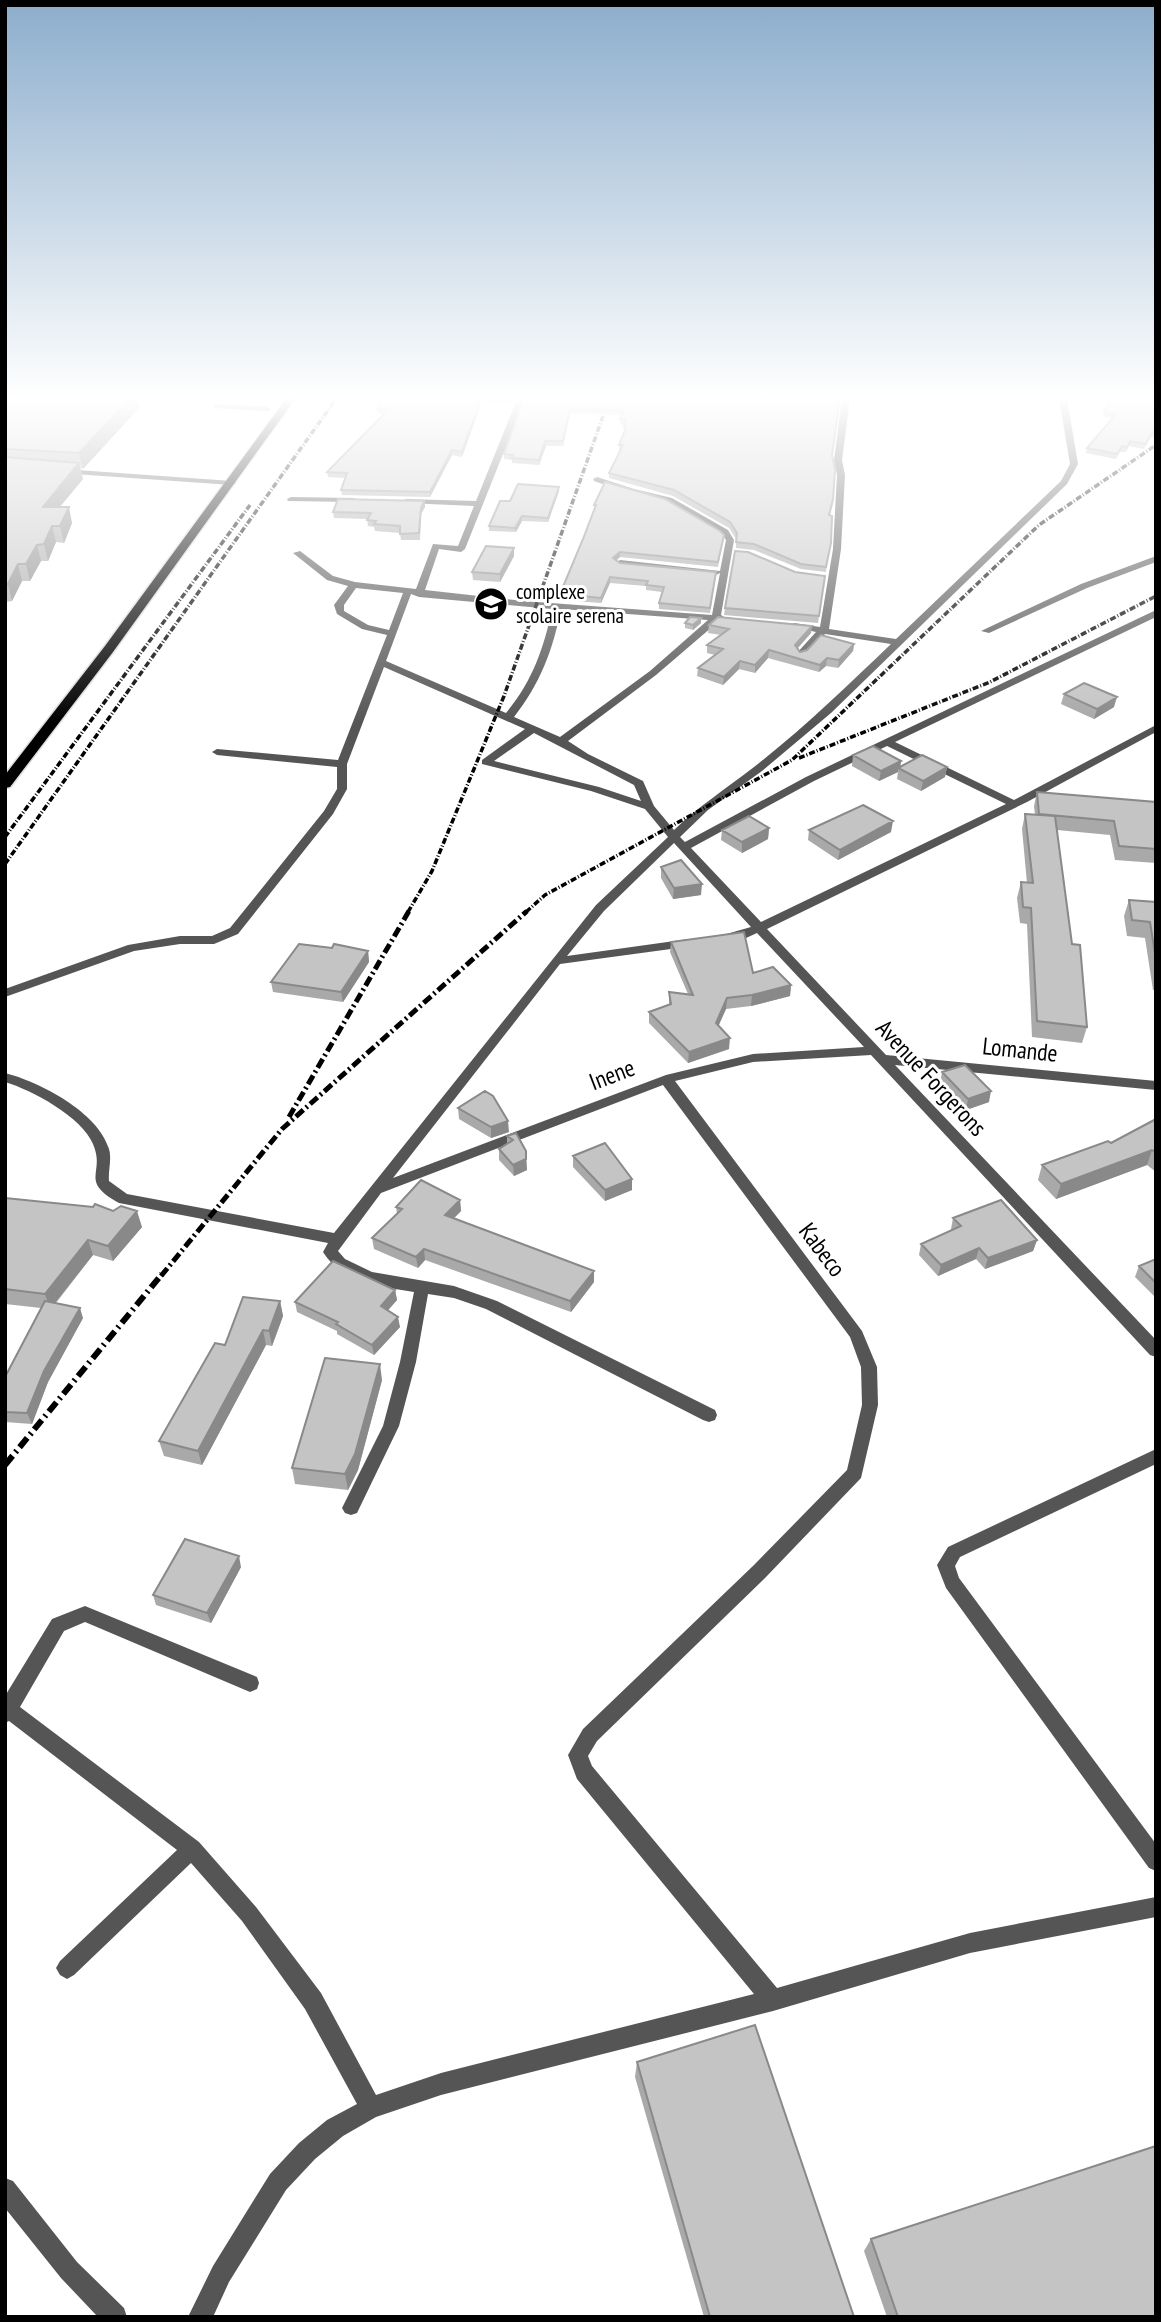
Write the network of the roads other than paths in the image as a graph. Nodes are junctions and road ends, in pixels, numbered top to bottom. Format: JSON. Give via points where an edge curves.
{"nodes":[{"id":1,"x":214,"y":507,"type":"edge"},
{"id":2,"x":476,"y":507,"type":"edge"},
{"id":3,"x":682,"y":507,"type":"edge"},
{"id":4,"x":839,"y":507,"type":"edge"},
{"id":5,"x":1038,"y":507,"type":"edge"},
{"id":6,"x":297,"y":553,"type":"dead end"},
{"id":7,"x":1156,"y":559,"type":"edge"},
{"id":8,"x":620,"y":563,"type":"edge"},
{"id":9,"x":724,"y":573,"type":"junction"},
{"id":10,"x":821,"y":577,"type":"edge"},
{"id":11,"x":832,"y":578,"type":"junction"},
{"id":12,"x":354,"y":585,"type":"junction"},
{"id":13,"x":413,"y":592,"type":"junction"},
{"id":14,"x":557,"y":606,"type":"junction"},
{"id":15,"x":1156,"y":613,"type":"edge"},
{"id":16,"x":716,"y":618,"type":"junction"},
{"id":17,"x":730,"y":619,"type":"edge"},
{"id":18,"x":784,"y":625,"type":"edge"},
{"id":19,"x":824,"y":629,"type":"junction"},
{"id":20,"x":986,"y":631,"type":"dead end"},
{"id":21,"x":391,"y":633,"type":"junction"},
{"id":22,"x":896,"y":642,"type":"junction"},
{"id":23,"x":801,"y":654,"type":"edge"},
{"id":24,"x":381,"y":662,"type":"junction"},
{"id":25,"x":508,"y":717,"type":"junction"},
{"id":26,"x":532,"y":729,"type":"junction"},
{"id":27,"x":1156,"y":729,"type":"edge"},
{"id":28,"x":562,"y":741,"type":"junction"},
{"id":29,"x":887,"y":742,"type":"junction"},
{"id":30,"x":217,"y":752,"type":"dead end"},
{"id":31,"x":342,"y":764,"type":"junction"},
{"id":32,"x":7,"y":780,"type":"edge"},
{"id":33,"x":1018,"y":802,"type":"junction"},
{"id":34,"x":1049,"y":802,"type":"edge"},
{"id":35,"x":649,"y":807,"type":"junction"},
{"id":36,"x":673,"y":836,"type":"junction"},
{"id":37,"x":684,"y":847,"type":"junction"},
{"id":38,"x":760,"y":927,"type":"junction"},
{"id":39,"x":556,"y":961,"type":"junction"},
{"id":40,"x":5,"y":993,"type":"edge"},
{"id":41,"x":877,"y":1055,"type":"junction"},
{"id":42,"x":5,"y":1077,"type":"edge"},
{"id":43,"x":667,"y":1079,"type":"junction"},
{"id":44,"x":1156,"y":1086,"type":"edge"},
{"id":45,"x":377,"y":1190,"type":"junction"},
{"id":46,"x":337,"y":1239,"type":"junction"},
{"id":47,"x":422,"y":1288,"type":"junction"},
{"id":48,"x":1153,"y":1343,"type":"edge"},
{"id":49,"x":709,"y":1415,"type":"dead end"},
{"id":50,"x":1156,"y":1456,"type":"edge"},
{"id":51,"x":351,"y":1508,"type":"dead end"},
{"id":52,"x":250,"y":1683,"type":"dead end"},
{"id":53,"x":6,"y":1710,"type":"edge"},
{"id":54,"x":192,"y":1849,"type":"junction"},
{"id":55,"x":1156,"y":1861,"type":"edge"},
{"id":56,"x":1156,"y":1907,"type":"edge"},
{"id":57,"x":67,"y":1968,"type":"dead end"},
{"id":58,"x":773,"y":2000,"type":"junction"},
{"id":59,"x":371,"y":2108,"type":"junction"},
{"id":60,"x":5,"y":2189,"type":"edge"},
{"id":61,"x":115,"y":2317,"type":"edge"},
{"id":62,"x":200,"y":2317,"type":"edge"}],
"edges":[{"from":1,"to":32,"type":"main road"},
{"from":2,"to":13,"type":"street","via":[[461,549],[436,546]]},
{"from":3,"to":9,"type":"street","via":[[725,532],[732,552]]},
{"from":4,"to":11,"type":"street"},
{"from":5,"to":22,"type":"street"},
{"from":6,"to":12,"type":"street","via":[[330,578]]},
{"from":7,"to":20,"type":"street"},
{"from":8,"to":9,"type":"street"},
{"from":9,"to":16,"type":"street"},
{"from":10,"to":11,"type":"street"},
{"from":11,"to":19,"type":"street"},
{"from":12,"to":13,"type":"street"},
{"from":12,"to":21,"type":"street","via":[[339,605],[340,612],[365,627]]},
{"from":13,"to":14,"type":"street"},
{"from":13,"to":21,"type":"street"},
{"from":14,"to":16,"type":"street"},
{"from":14,"to":25,"type":"street","via":[[544,662],[525,698]]},
{"from":15,"to":29,"type":"street"},
{"from":16,"to":17,"type":"street"},
{"from":16,"to":28,"type":"street","via":[[653,673]]},
{"from":18,"to":19,"type":"street"},
{"from":19,"to":22,"type":"street"},
{"from":19,"to":23,"type":"street"},
{"from":21,"to":24,"type":"street"},
{"from":22,"to":36,"type":"street","via":[[817,719]]},
{"from":24,"to":25,"type":"street","name":"Avenue Forgerons"},
{"from":24,"to":31,"type":"street"},
{"from":25,"to":26,"type":"street","name":"Avenue Forgerons"},
{"from":26,"to":28,"type":"street","name":"Avenue Forgerons"},
{"from":26,"to":35,"type":"street","via":[[486,762]]},
{"from":27,"to":33,"type":"street"},
{"from":28,"to":35,"type":"street","name":"Avenue Forgerons","via":[[639,783]]},
{"from":29,"to":33,"type":"street"},
{"from":29,"to":37,"type":"street"},
{"from":30,"to":31,"type":"street"},
{"from":31,"to":40,"type":"street","via":[[342,789],[328,812],[234,931],[214,940],[132,948]]},
{"from":33,"to":34,"type":"street"},
{"from":33,"to":38,"type":"street"},
{"from":35,"to":36,"type":"street","name":"Avenue Forgerons"},
{"from":36,"to":37,"type":"street","name":"Avenue Forgerons"},
{"from":36,"to":39,"type":"street","via":[[600,908]]},
{"from":37,"to":38,"type":"street","name":"Avenue Forgerons"},
{"from":38,"to":39,"type":"street","via":[[722,939]]},
{"from":38,"to":41,"type":"street","name":"Avenue Forgerons"},
{"from":39,"to":45,"type":"street"},
{"from":41,"to":43,"type":"street","name":"Inene","via":[[753,1058]]},
{"from":41,"to":44,"type":"street","name":"Lomande"},
{"from":41,"to":48,"type":"street","name":"Avenue Forgerons"},
{"from":42,"to":46,"type":"street","via":[[72,1110],[101,1146],[102,1185],[124,1199]]},
{"from":43,"to":45,"type":"street","name":"Inene"},
{"from":43,"to":58,"type":"street","name":"Kabeco","via":[[857,1335],[869,1367],[870,1405],[855,1473],[590,1735],[578,1755],[584,1772]]},
{"from":45,"to":46,"type":"street"},
{"from":46,"to":47,"type":"street","via":[[330,1252],[337,1264]]},
{"from":47,"to":49,"type":"street","via":[[455,1292],[512,1315]]},
{"from":47,"to":51,"type":"street","via":[[391,1426]]},
{"from":50,"to":55,"type":"street","via":[[954,1552],[946,1564],[952,1582]]},
{"from":52,"to":53,"type":"street","via":[[85,1614],[58,1625]]},
{"from":53,"to":54,"type":"street"},
{"from":54,"to":57,"type":"street"},
{"from":54,"to":59,"type":"street","via":[[249,1914],[313,2000]]},
{"from":56,"to":58,"type":"street","via":[[970,1942]]},
{"from":58,"to":59,"type":"street","via":[[441,2084]]},
{"from":59,"to":62,"type":"street","via":[[335,2127],[278,2182]]},
{"from":60,"to":61,"type":"street","via":[[69,2270]]}]}
